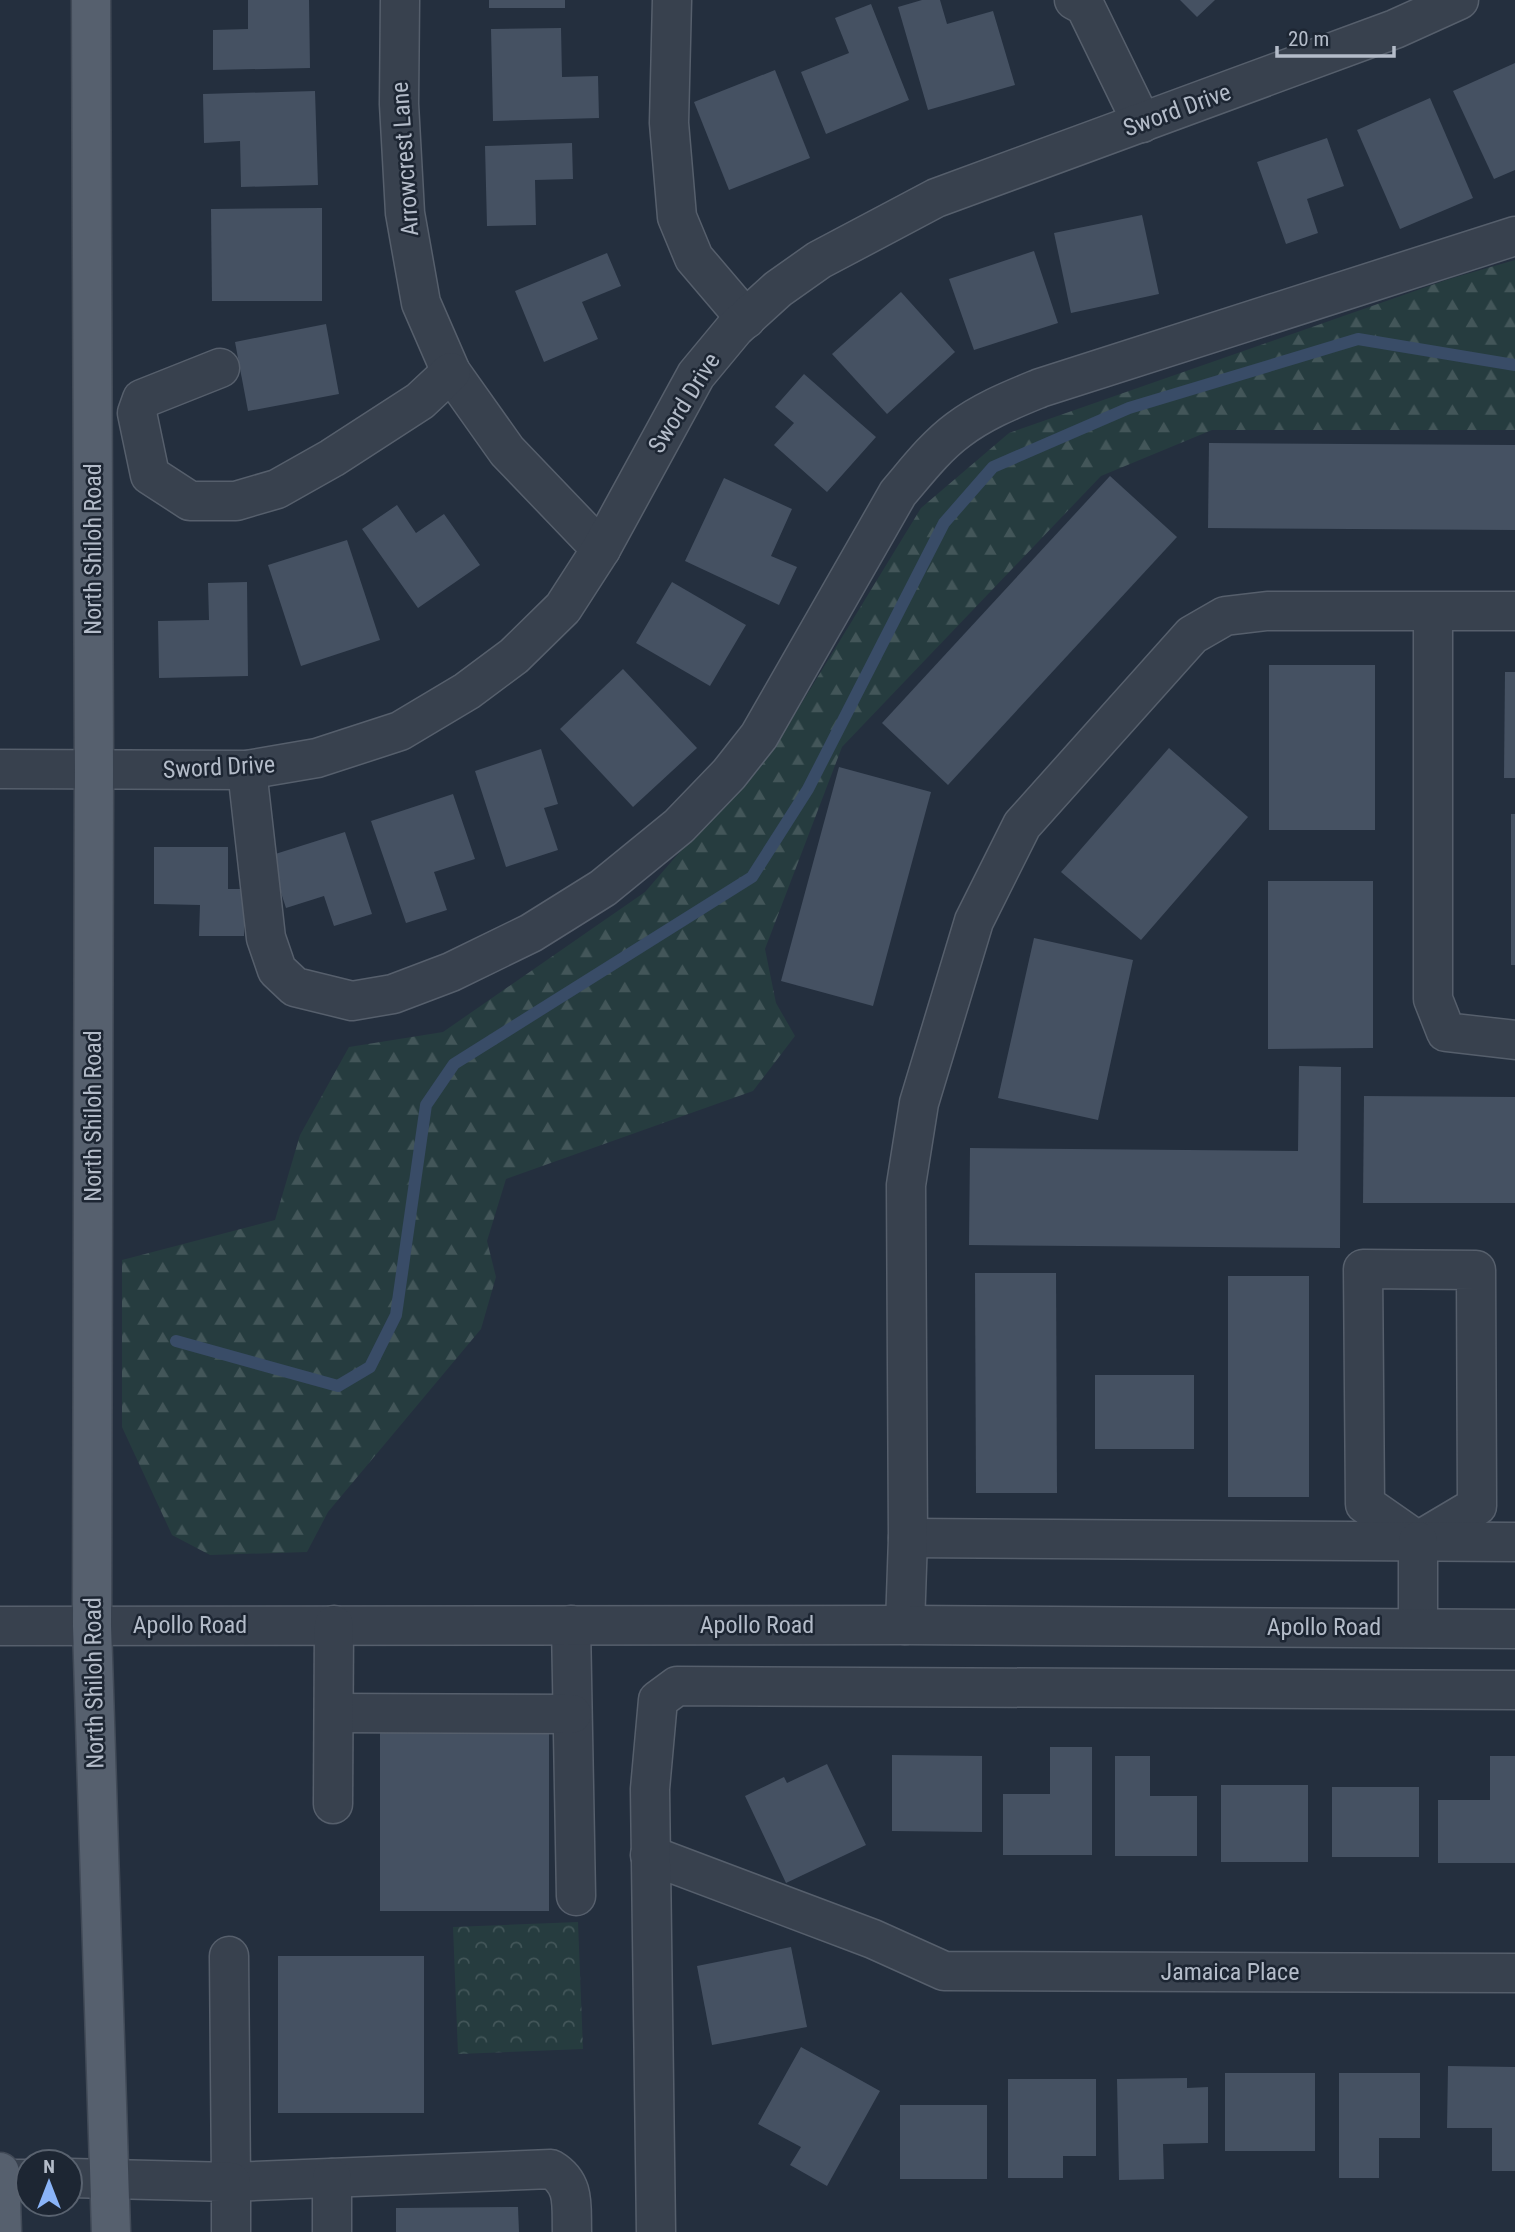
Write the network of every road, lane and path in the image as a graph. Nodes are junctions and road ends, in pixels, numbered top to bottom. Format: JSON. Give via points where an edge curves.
{"nodes":[{"id":1,"x":91,"y":0,"type":"edge"},
{"id":2,"x":400,"y":0,"type":"edge"},
{"id":3,"x":672,"y":0,"type":"edge"},
{"id":4,"x":1074,"y":0,"type":"edge"},
{"id":5,"x":1459,"y":0,"type":"edge"},
{"id":6,"x":1388,"y":15,"type":"edge"},
{"id":7,"x":1142,"y":122,"type":"junction"},
{"id":8,"x":1515,"y":236,"type":"edge"},
{"id":9,"x":746,"y":319,"type":"junction"},
{"id":10,"x":220,"y":368,"type":"dead end"},
{"id":11,"x":451,"y":372,"type":"junction"},
{"id":12,"x":601,"y":549,"type":"junction"},
{"id":13,"x":1515,"y":611,"type":"edge"},
{"id":14,"x":1433,"y":612,"type":"junction"},
{"id":15,"x":0,"y":769,"type":"edge"},
{"id":16,"x":94,"y":770,"type":"junction"},
{"id":17,"x":247,"y":770,"type":"junction"},
{"id":18,"x":1515,"y":1040,"type":"edge"},
{"id":19,"x":908,"y":1538,"type":"junction"},
{"id":20,"x":1418,"y":1541,"type":"junction"},
{"id":21,"x":1515,"y":1542,"type":"edge"},
{"id":22,"x":334,"y":1625,"type":"junction"},
{"id":23,"x":571,"y":1625,"type":"junction"},
{"id":24,"x":905,"y":1625,"type":"junction"},
{"id":25,"x":0,"y":1626,"type":"edge"},
{"id":26,"x":92,"y":1626,"type":"junction"},
{"id":27,"x":1418,"y":1628,"type":"junction"},
{"id":28,"x":1515,"y":1629,"type":"edge"},
{"id":29,"x":1515,"y":1690,"type":"edge"},
{"id":30,"x":334,"y":1713,"type":"junction"},
{"id":31,"x":572,"y":1714,"type":"junction"},
{"id":32,"x":333,"y":1804,"type":"dead end"},
{"id":33,"x":650,"y":1854,"type":"junction"},
{"id":34,"x":576,"y":1896,"type":"dead end"},
{"id":35,"x":229,"y":1956,"type":"dead end"},
{"id":36,"x":1515,"y":1973,"type":"edge"},
{"id":37,"x":0,"y":2172,"type":"edge"},
{"id":38,"x":84,"y":2178,"type":"edge"},
{"id":39,"x":110,"y":2178,"type":"junction"},
{"id":40,"x":332,"y":2178,"type":"junction"},
{"id":41,"x":0,"y":2179,"type":"edge"},
{"id":42,"x":231,"y":2182,"type":"junction"},
{"id":43,"x":2,"y":2232,"type":"edge"},
{"id":44,"x":111,"y":2232,"type":"edge"},
{"id":45,"x":231,"y":2232,"type":"edge"},
{"id":46,"x":332,"y":2232,"type":"edge"},
{"id":47,"x":572,"y":2232,"type":"edge"},
{"id":48,"x":656,"y":2232,"type":"edge"}],
"edges":[{"from":1,"to":16,"type":"main road","name":"North Shiloh Road"},
{"from":2,"to":11,"type":"street","name":"Arrowcrest Lane","via":[[405,213],[421,303]]},
{"from":3,"to":9,"type":"street","via":[[669,123],[677,216],[694,258]]},
{"from":4,"to":7,"type":"street","via":[[1086,6]]},
{"from":5,"to":6,"type":"street","name":"Sword Drive"},
{"from":6,"to":7,"type":"street","name":"Sword Drive"},
{"from":7,"to":9,"type":"street","name":"Sword Drive","via":[[936,198],[820,260],[778,289]]},
{"from":8,"to":17,"type":"street","via":[[1040,388],[994,407],[957,431],[898,494],[760,736],[729,774],[679,826],[603,888],[531,933],[451,972],[393,994],[352,1001],[295,987],[276,970],[266,938]]},
{"from":9,"to":12,"type":"street","name":"Sword Drive","via":[[696,375]]},
{"from":10,"to":11,"type":"street","via":[[142,399],[137,413],[150,475],[190,501],[236,501],[276,489],[420,401]]},
{"from":11,"to":12,"type":"street","name":"Arrowcrest Lane","via":[[507,451]]},
{"from":12,"to":17,"type":"street","name":"Sword Drive","via":[[563,608],[514,656],[467,691],[400,731],[317,758]]},
{"from":13,"to":14,"type":"street"},
{"from":14,"to":18,"type":"street","via":[[1433,999],[1446,1032]]},
{"from":14,"to":19,"type":"street","via":[[1267,611],[1225,616],[1192,635],[1022,825],[974,921],[919,1104],[906,1185]]},
{"from":15,"to":16,"type":"street","name":"Sword Drive"},
{"from":16,"to":17,"type":"street","name":"Sword Drive"},
{"from":16,"to":26,"type":"main road","name":"North Shiloh Road"},
{"from":19,"to":20,"type":"street"},
{"from":19,"to":24,"type":"street"},
{"from":20,"to":20,"type":"street","via":[[1477,1506],[1476,1270],[1363,1269],[1365,1504]]},
{"from":20,"to":21,"type":"street"},
{"from":20,"to":27,"type":"street"},
{"from":22,"to":23,"type":"street","name":"Apollo Road"},
{"from":22,"to":26,"type":"street","name":"Apollo Road"},
{"from":22,"to":30,"type":"street"},
{"from":23,"to":24,"type":"street","name":"Apollo Road"},
{"from":23,"to":31,"type":"street"},
{"from":24,"to":27,"type":"street","name":"Apollo Road"},
{"from":25,"to":26,"type":"street","name":"Apollo Road"},
{"from":26,"to":39,"type":"main road","name":"North Shiloh Road"},
{"from":27,"to":28,"type":"street","name":"Apollo Road"},
{"from":29,"to":33,"type":"street","via":[[677,1686],[658,1700]]},
{"from":30,"to":31,"type":"street"},
{"from":30,"to":32,"type":"street"},
{"from":31,"to":34,"type":"street"},
{"from":33,"to":36,"type":"street","name":"Jamaica Place","via":[[873,1939],[944,1972]]},
{"from":33,"to":48,"type":"street"},
{"from":35,"to":42,"type":"street"},
{"from":37,"to":41,"type":"main road"},
{"from":38,"to":39,"type":"street"},
{"from":39,"to":42,"type":"street"},
{"from":39,"to":44,"type":"main road","name":"North Shiloh Road"},
{"from":40,"to":42,"type":"street"},
{"from":40,"to":46,"type":"street"},
{"from":40,"to":47,"type":"street","via":[[551,2169],[570,2188]]},
{"from":41,"to":43,"type":"main road"},
{"from":42,"to":45,"type":"street"}]}
